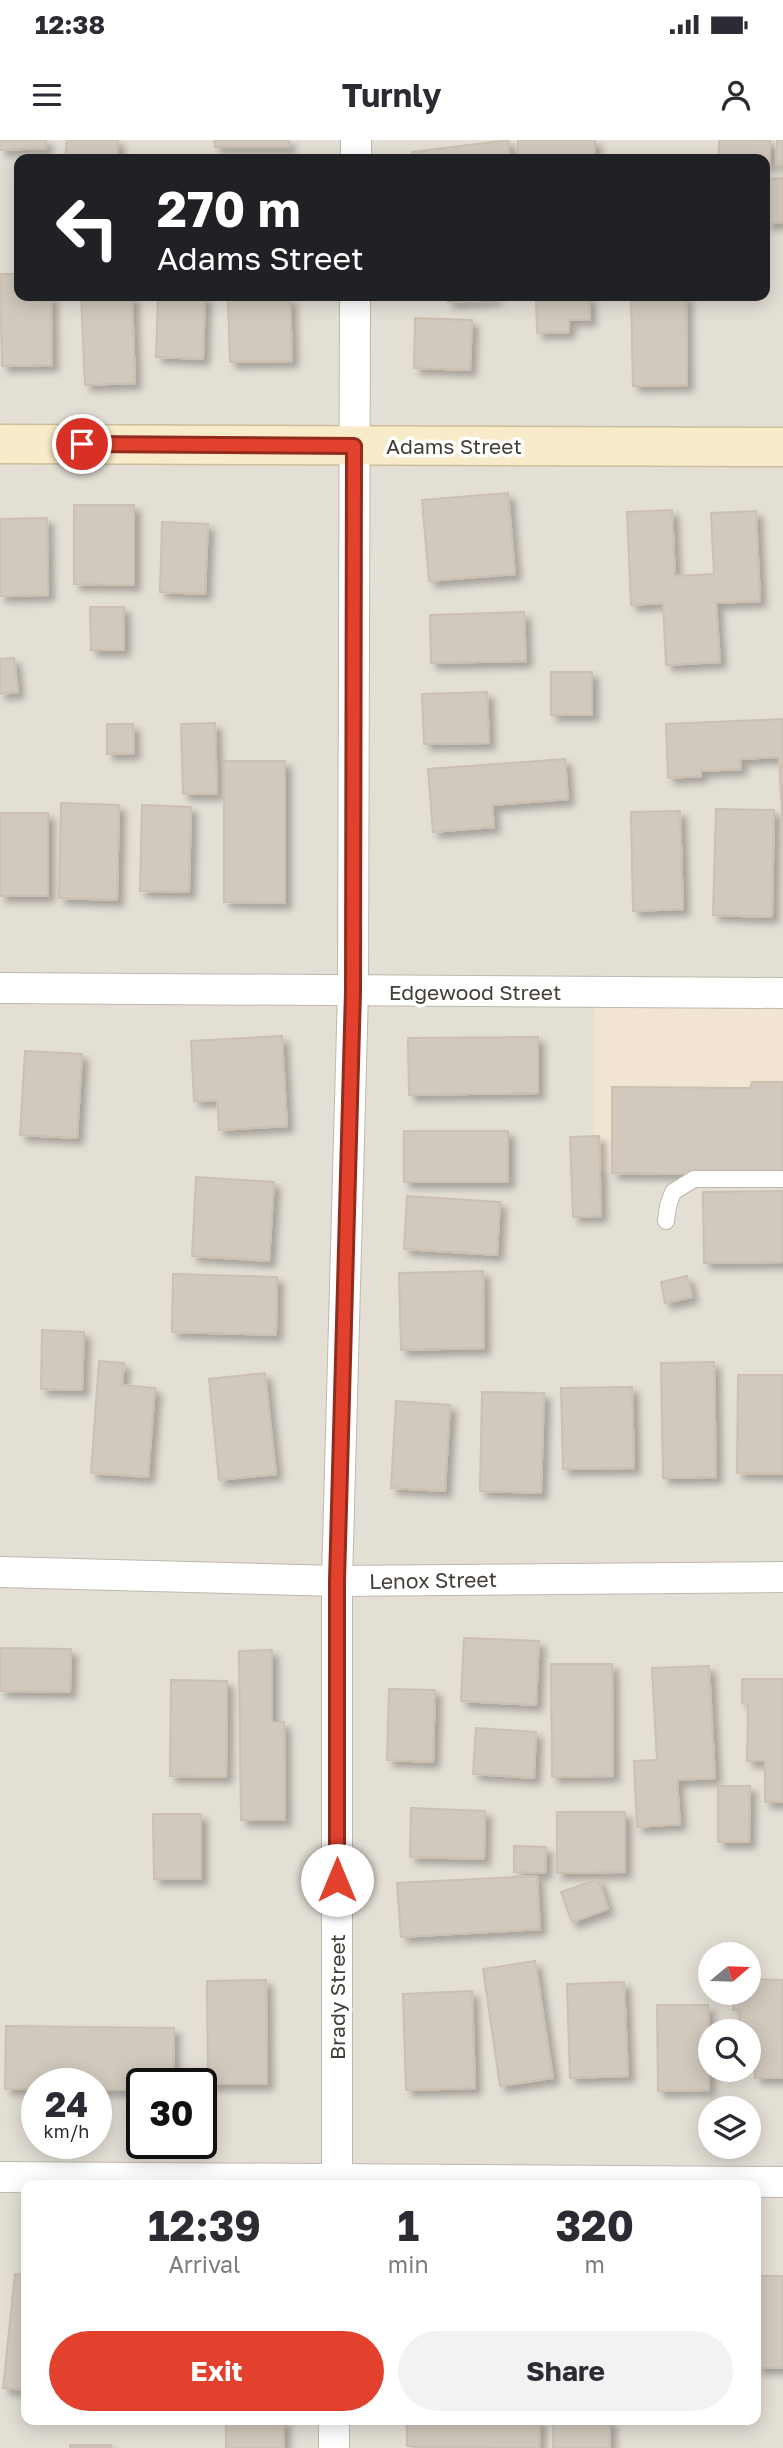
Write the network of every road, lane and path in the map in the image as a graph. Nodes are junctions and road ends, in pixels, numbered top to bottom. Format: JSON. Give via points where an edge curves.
{"nodes":[{"id":1,"x":355,"y":301,"type":"edge"},
{"id":2,"x":0,"y":444,"type":"edge"},
{"id":3,"x":354,"y":446,"type":"junction"},
{"id":4,"x":783,"y":447,"type":"edge"},
{"id":5,"x":0,"y":988,"type":"edge"},
{"id":6,"x":353,"y":991,"type":"junction"},
{"id":7,"x":783,"y":993,"type":"edge"},
{"id":8,"x":783,"y":1179,"type":"edge"},
{"id":9,"x":666,"y":1221,"type":"dead end"},
{"id":10,"x":0,"y":1572,"type":"edge"},
{"id":11,"x":783,"y":1577,"type":"edge"},
{"id":12,"x":337,"y":1581,"type":"junction"},
{"id":13,"x":0,"y":2177,"type":"edge"},
{"id":14,"x":202,"y":2180,"type":"edge"},
{"id":15,"x":337,"y":2180,"type":"edge"},
{"id":16,"x":761,"y":2182,"type":"edge"},
{"id":17,"x":783,"y":2182,"type":"edge"},
{"id":18,"x":334,"y":2425,"type":"edge"},
{"id":19,"x":334,"y":2448,"type":"edge"}],
"edges":[{"from":1,"to":3,"type":"street","name":"Brady Street"},
{"from":2,"to":3,"type":"street","name":"Adams Street"},
{"from":3,"to":4,"type":"street","name":"Adams Street"},
{"from":3,"to":6,"type":"street","name":"Brady Street"},
{"from":5,"to":6,"type":"street","name":"Edgewood Street"},
{"from":6,"to":7,"type":"street","name":"Edgewood Street"},
{"from":6,"to":12,"type":"street","name":"Brady Street"},
{"from":8,"to":9,"type":"lane","via":[[694,1179],[673,1192]]},
{"from":10,"to":12,"type":"street","name":"Lenox Street"},
{"from":11,"to":12,"type":"street","name":"Lenox Street"},
{"from":12,"to":15,"type":"street","name":"Brady Street"},
{"from":13,"to":14,"type":"street"},
{"from":16,"to":17,"type":"street"},
{"from":18,"to":19,"type":"street"}]}
